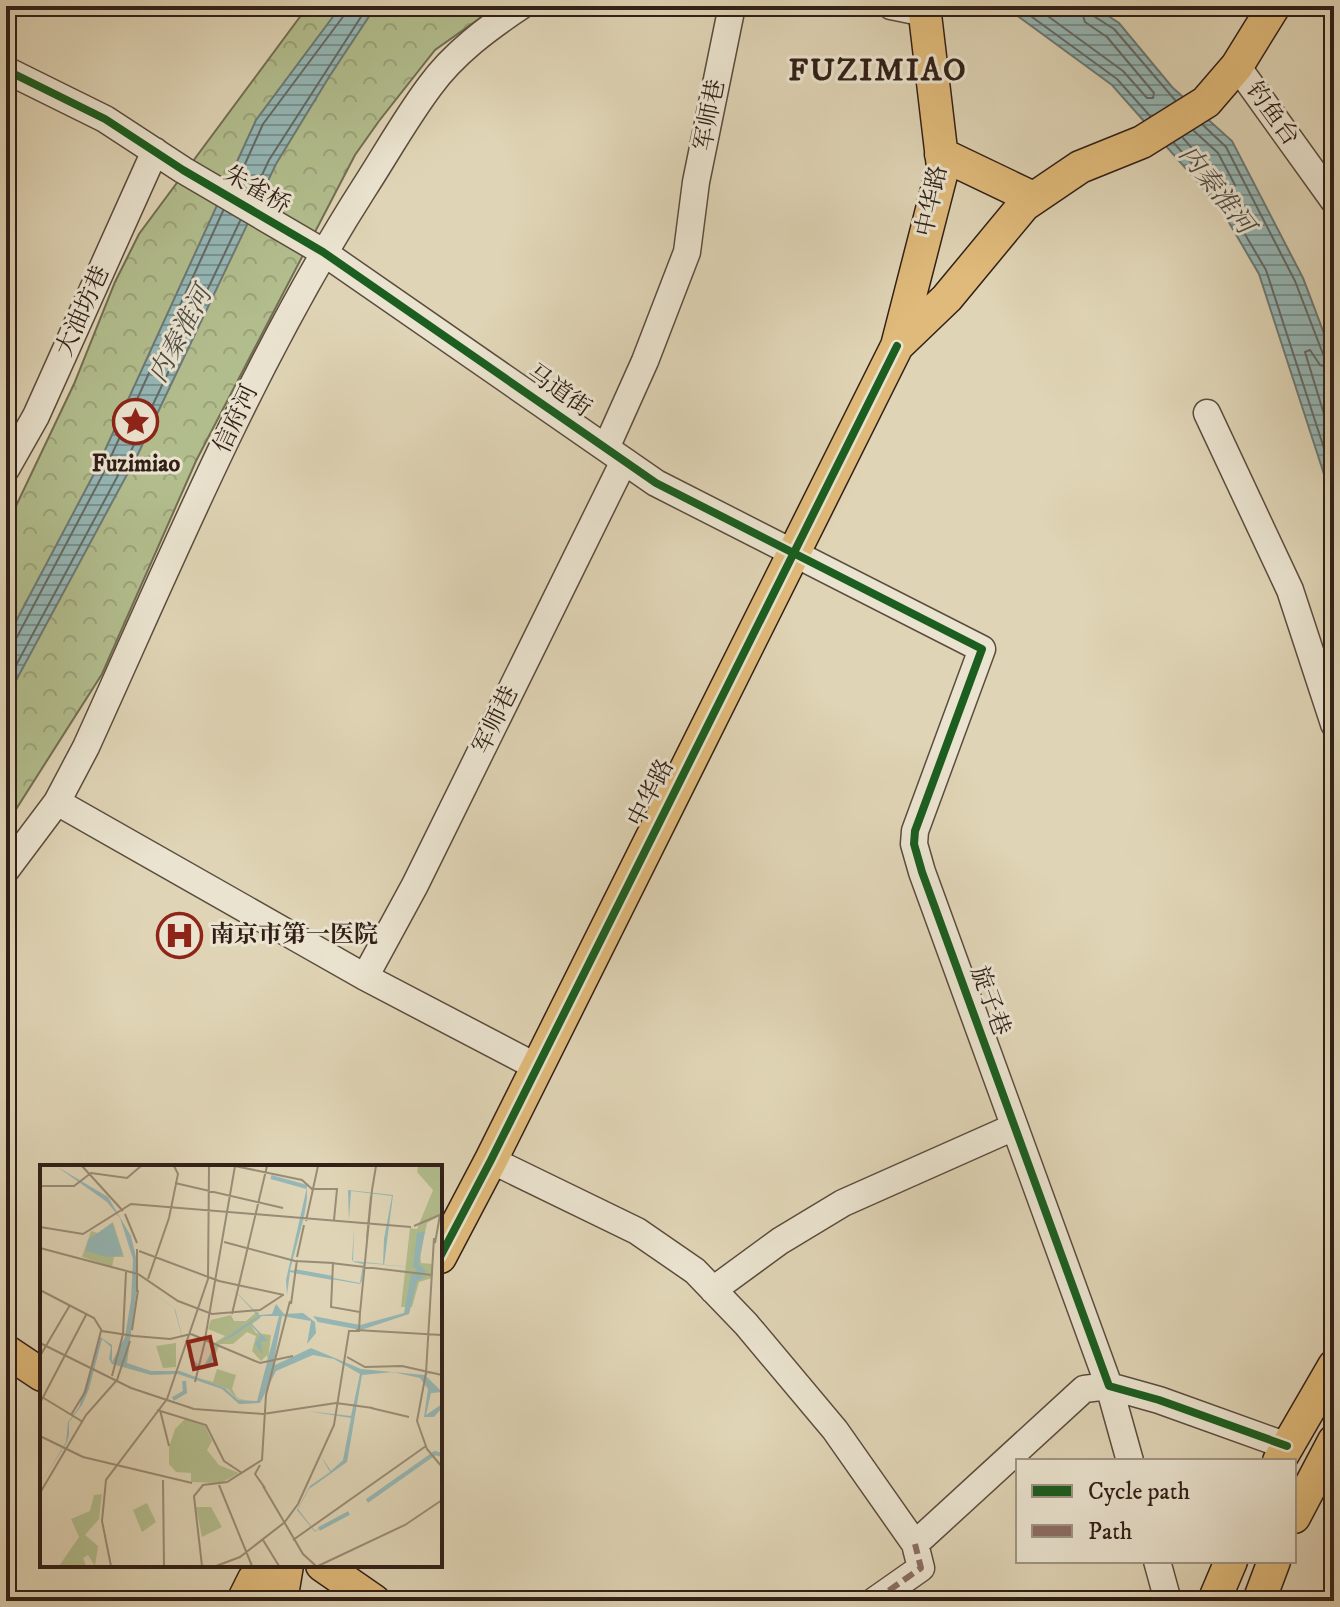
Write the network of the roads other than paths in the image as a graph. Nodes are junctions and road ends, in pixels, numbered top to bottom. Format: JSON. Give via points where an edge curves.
{"nodes":[{"id":1,"x":521,"y":6,"type":"edge"},
{"id":2,"x":732,"y":6,"type":"edge"},
{"id":3,"x":891,"y":6,"type":"edge"},
{"id":4,"x":1274,"y":6,"type":"edge"},
{"id":5,"x":925,"y":10,"type":"edge"},
{"id":6,"x":1237,"y":66,"type":"junction"},
{"id":7,"x":6,"y":70,"type":"edge"},
{"id":8,"x":155,"y":151,"type":"junction"},
{"id":9,"x":941,"y":154,"type":"junction"},
{"id":10,"x":1033,"y":198,"type":"junction"},
{"id":11,"x":1334,"y":201,"type":"edge"},
{"id":12,"x":317,"y":248,"type":"junction"},
{"id":13,"x":897,"y":346,"type":"junction"},
{"id":14,"x":1207,"y":413,"type":"dead end"},
{"id":15,"x":615,"y":455,"type":"junction"},
{"id":16,"x":6,"y":469,"type":"edge"},
{"id":17,"x":793,"y":554,"type":"junction"},
{"id":18,"x":1334,"y":724,"type":"edge"},
{"id":19,"x":57,"y":802,"type":"junction"},
{"id":20,"x":6,"y":870,"type":"edge"},
{"id":21,"x":365,"y":977,"type":"junction"},
{"id":22,"x":537,"y":1067,"type":"junction"},
{"id":23,"x":1014,"y":1127,"type":"junction"},
{"id":24,"x":491,"y":1160,"type":"junction"},
{"id":25,"x":442,"y":1253,"type":"edge"},
{"id":26,"x":713,"y":1290,"type":"junction"},
{"id":27,"x":6,"y":1351,"type":"edge"},
{"id":28,"x":1334,"y":1366,"type":"edge"},
{"id":29,"x":40,"y":1374,"type":"edge"},
{"id":30,"x":1109,"y":1386,"type":"junction"},
{"id":31,"x":1334,"y":1441,"type":"edge"},
{"id":32,"x":1283,"y":1454,"type":"edge"},
{"id":33,"x":1129,"y":1459,"type":"edge"},
{"id":34,"x":1296,"y":1513,"type":"edge"},
{"id":35,"x":915,"y":1544,"type":"junction"},
{"id":36,"x":1158,"y":1563,"type":"edge"},
{"id":37,"x":1230,"y":1563,"type":"edge"},
{"id":38,"x":1273,"y":1563,"type":"edge"},
{"id":39,"x":266,"y":1567,"type":"edge"},
{"id":40,"x":287,"y":1567,"type":"edge"},
{"id":41,"x":325,"y":1567,"type":"edge"},
{"id":42,"x":243,"y":1601,"type":"edge"},
{"id":43,"x":281,"y":1601,"type":"edge"},
{"id":44,"x":374,"y":1601,"type":"edge"},
{"id":45,"x":874,"y":1601,"type":"edge"},
{"id":46,"x":1168,"y":1601,"type":"edge"},
{"id":47,"x":1214,"y":1601,"type":"edge"},
{"id":48,"x":1259,"y":1601,"type":"edge"}],
"edges":[{"from":1,"to":12,"type":"street","name":"信府河","via":[[487,30],[430,85]]},
{"from":2,"to":15,"type":"street","name":"军师巷","via":[[687,252]]},
{"from":3,"to":5,"type":"street"},
{"from":4,"to":6,"type":"main road"},
{"from":5,"to":9,"type":"main road","name":"中华路"},
{"from":6,"to":10,"type":"main road","name":"中华路","via":[[1206,102],[1142,142],[1080,167]]},
{"from":6,"to":11,"type":"street","name":"钓鱼台"},
{"from":7,"to":8,"type":"street","via":[[105,119]]},
{"from":8,"to":12,"type":"street","name":"朱雀桥"},
{"from":8,"to":16,"type":"street","name":"大油坊巷","via":[[36,416]]},
{"from":9,"to":10,"type":"main road"},
{"from":9,"to":13,"type":"main road","name":"中华路","via":[[943,167]]},
{"from":10,"to":13,"type":"main road","name":"中华路","via":[[947,298]]},
{"from":12,"to":15,"type":"street","name":"马道街"},
{"from":12,"to":19,"type":"street","name":"信府河"},
{"from":13,"to":17,"type":"main road","name":"中华路"},
{"from":14,"to":18,"type":"street","via":[[1290,590]]},
{"from":15,"to":17,"type":"street","name":"马道街","via":[[656,483]]},
{"from":15,"to":21,"type":"street","name":"军师巷","via":[[415,885]]},
{"from":17,"to":22,"type":"main road","name":"中华路"},
{"from":17,"to":23,"type":"street","name":"旋子巷","via":[[982,649],[914,844]]},
{"from":19,"to":20,"type":"street","name":"信府河"},
{"from":19,"to":21,"type":"street"},
{"from":21,"to":22,"type":"street"},
{"from":22,"to":24,"type":"main road","name":"中华路"},
{"from":23,"to":26,"type":"street","via":[[843,1203]]},
{"from":23,"to":30,"type":"street","name":"旋子巷"},
{"from":24,"to":25,"type":"main road","name":"中华路"},
{"from":24,"to":26,"type":"street","via":[[637,1231]]},
{"from":26,"to":35,"type":"street","via":[[835,1430]]},
{"from":27,"to":29,"type":"main road"},
{"from":28,"to":32,"type":"main road"},
{"from":30,"to":32,"type":"street","via":[[1159,1400]]},
{"from":30,"to":33,"type":"street","name":"旋子巷"},
{"from":30,"to":35,"type":"street","via":[[1084,1389]]},
{"from":31,"to":34,"type":"main road"},
{"from":35,"to":45,"type":"street","via":[[921,1568]]},
{"from":36,"to":46,"type":"street"},
{"from":37,"to":47,"type":"main road"},
{"from":38,"to":48,"type":"main road"},
{"from":39,"to":42,"type":"main road"},
{"from":40,"to":43,"type":"main road"},
{"from":41,"to":44,"type":"main road"}]}
